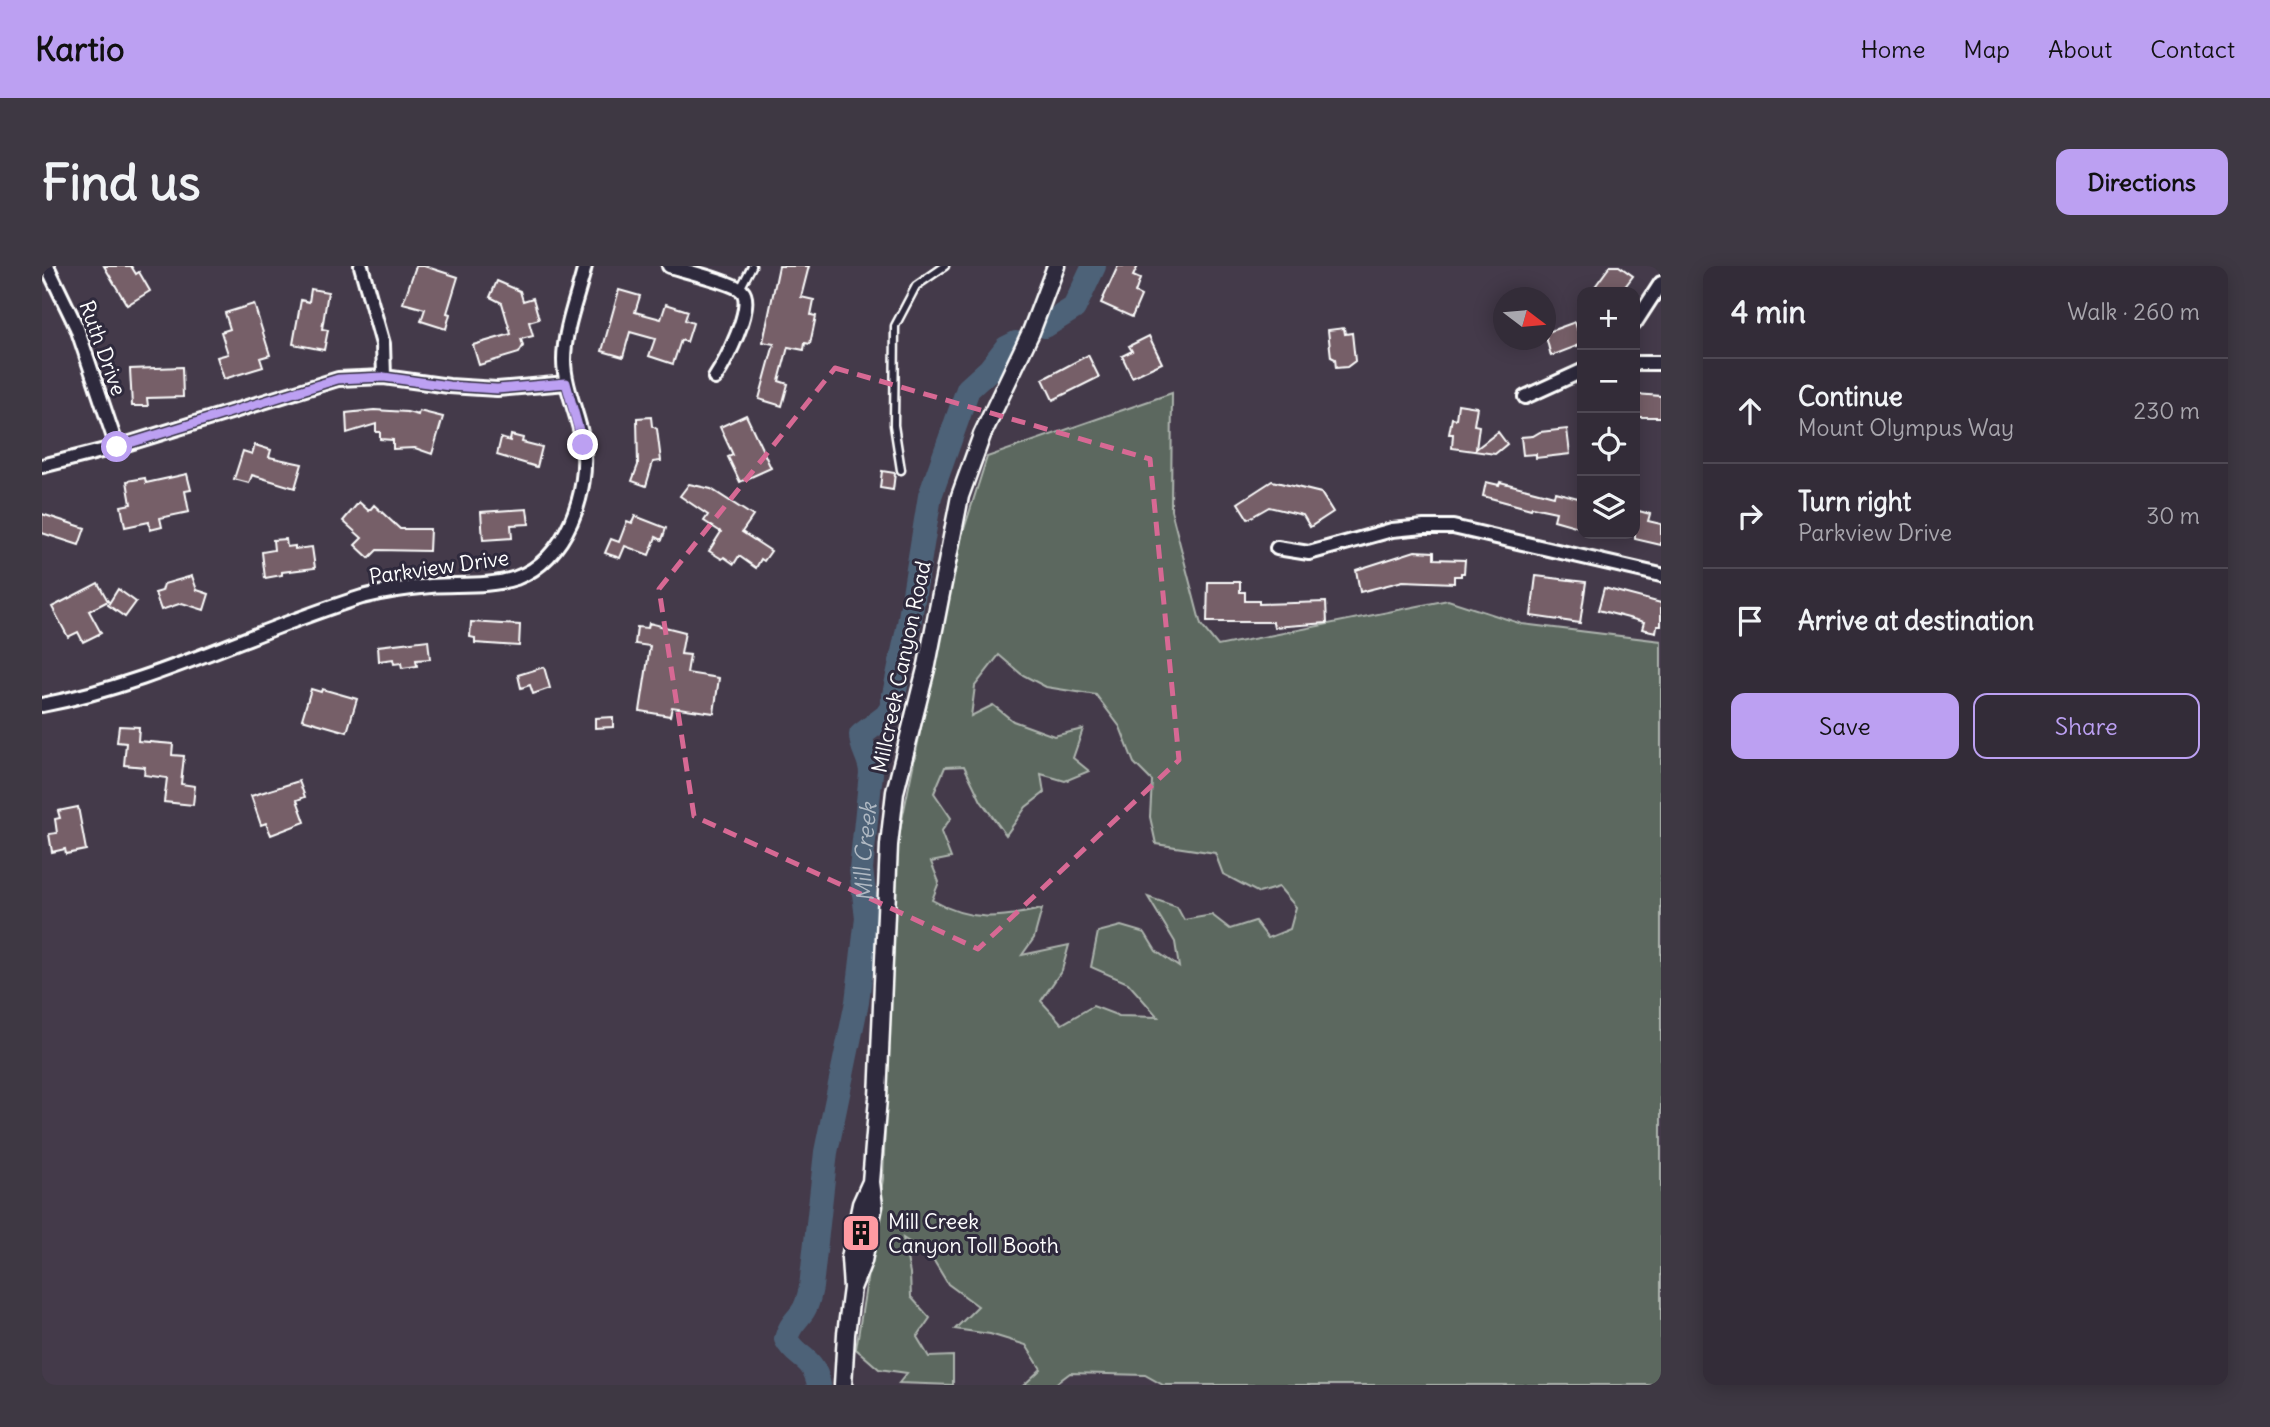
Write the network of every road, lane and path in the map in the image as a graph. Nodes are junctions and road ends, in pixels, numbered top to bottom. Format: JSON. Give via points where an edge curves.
{"nodes":[{"id":1,"x":47,"y":266,"type":"edge"},
{"id":2,"x":361,"y":266,"type":"edge"},
{"id":3,"x":585,"y":266,"type":"edge"},
{"id":4,"x":669,"y":266,"type":"edge"},
{"id":5,"x":752,"y":266,"type":"edge"},
{"id":6,"x":945,"y":266,"type":"edge"},
{"id":7,"x":1056,"y":266,"type":"edge"},
{"id":8,"x":1661,"y":283,"type":"edge"},
{"id":9,"x":740,"y":289,"type":"junction"},
{"id":10,"x":1640,"y":315,"type":"edge"},
{"id":11,"x":1640,"y":363,"type":"edge"},
{"id":12,"x":1661,"y":363,"type":"edge"},
{"id":13,"x":1577,"y":374,"type":"edge"},
{"id":14,"x":384,"y":377,"type":"junction"},
{"id":15,"x":715,"y":378,"type":"dead end"},
{"id":16,"x":566,"y":383,"type":"junction"},
{"id":17,"x":1525,"y":397,"type":"dead end"},
{"id":18,"x":117,"y":447,"type":"junction"},
{"id":19,"x":42,"y":466,"type":"edge"},
{"id":20,"x":901,"y":470,"type":"dead end"},
{"id":21,"x":1277,"y":548,"type":"dead end"},
{"id":22,"x":1661,"y":575,"type":"edge"},
{"id":23,"x":42,"y":705,"type":"edge"},
{"id":24,"x":843,"y":1385,"type":"edge"}],
"edges":[{"from":1,"to":18,"type":"street","name":"Ruth Drive","via":[[77,328]]},
{"from":2,"to":14,"type":"street","via":[[383,344]]},
{"from":3,"to":16,"type":"street","name":"Parkview Drive","via":[[564,356]]},
{"from":4,"to":9,"type":"street"},
{"from":5,"to":9,"type":"lane"},
{"from":6,"to":20,"type":"lane","via":[[916,286],[895,326],[894,425]]},
{"from":7,"to":24,"type":"street","name":"Millcreek Canyon Road","via":[[960,496],[927,665],[895,792],[888,845],[871,1181],[860,1204],[850,1258],[852,1288]]},
{"from":8,"to":10,"type":"street"},
{"from":9,"to":15,"type":"street","via":[[746,297],[744,312],[730,354]]},
{"from":11,"to":12,"type":"street"},
{"from":13,"to":17,"type":"street"},
{"from":14,"to":16,"type":"street","via":[[497,389]]},
{"from":14,"to":18,"type":"street","via":[[326,382]]},
{"from":16,"to":23,"type":"street","name":"Parkview Drive","via":[[583,445],[582,484],[560,541],[529,571],[505,581],[362,597],[158,672]]},
{"from":18,"to":19,"type":"street"},
{"from":21,"to":22,"type":"street","via":[[1309,553],[1392,530],[1453,527]]}]}
